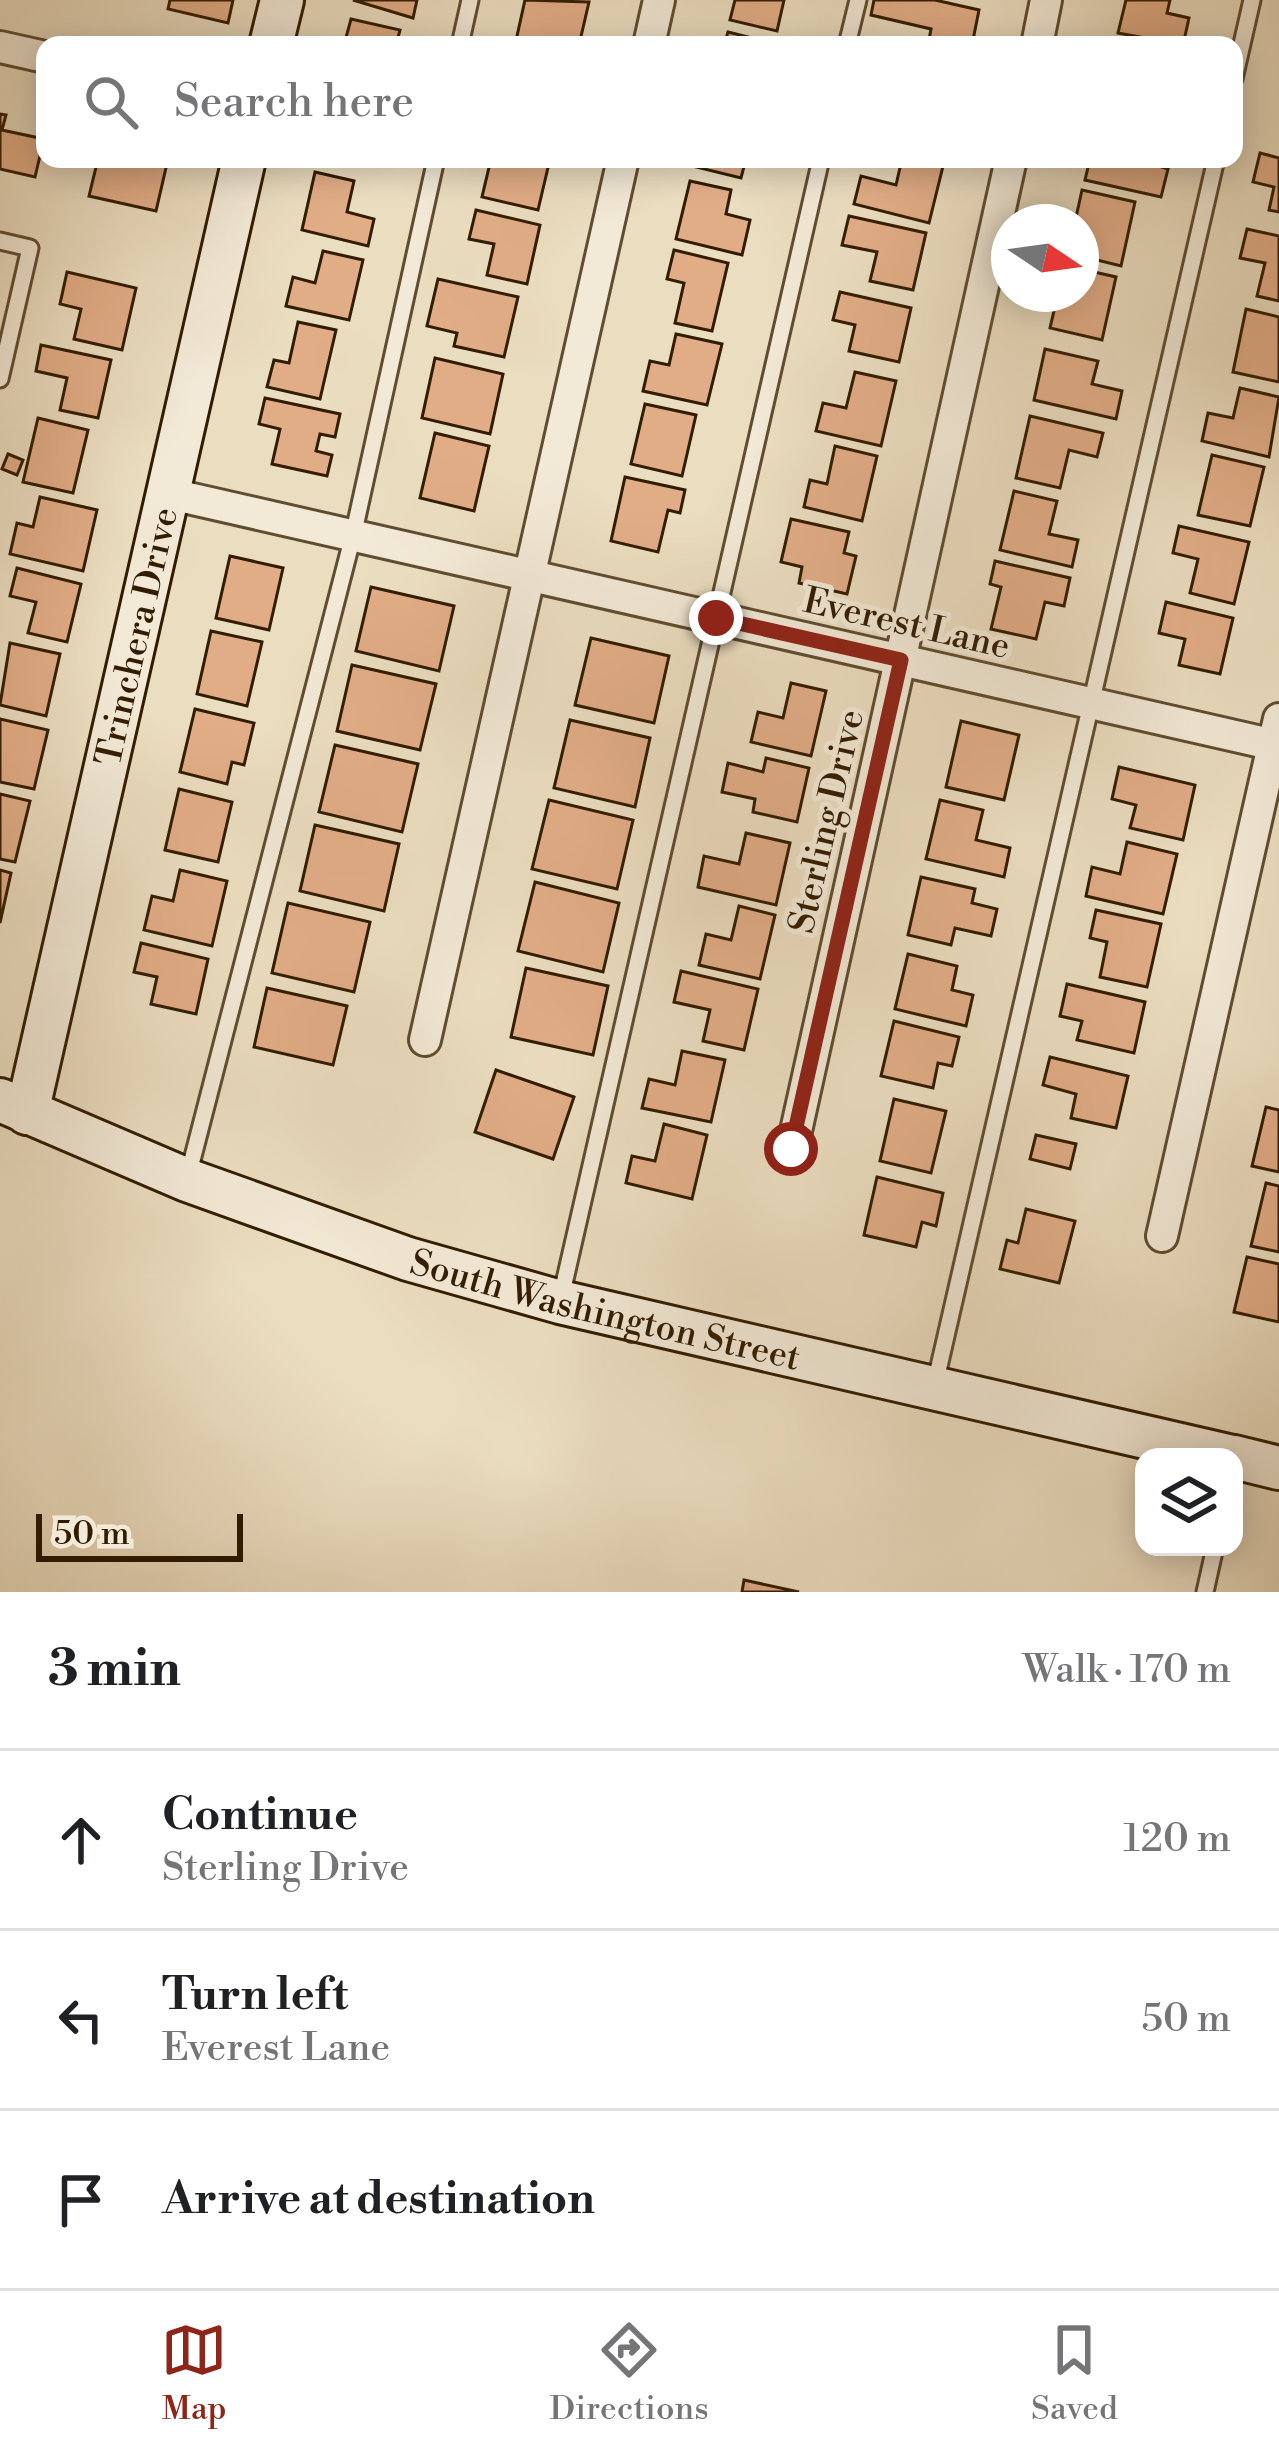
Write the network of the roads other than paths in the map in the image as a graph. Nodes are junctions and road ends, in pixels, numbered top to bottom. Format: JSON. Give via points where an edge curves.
{"nodes":[{"id":1,"x":282,"y":0,"type":"edge"},
{"id":2,"x":470,"y":0,"type":"edge"},
{"id":3,"x":659,"y":0,"type":"edge"},
{"id":4,"x":858,"y":0,"type":"edge"},
{"id":5,"x":1046,"y":0,"type":"edge"},
{"id":6,"x":1252,"y":0,"type":"edge"},
{"id":7,"x":273,"y":36,"type":"edge"},
{"id":8,"x":462,"y":36,"type":"edge"},
{"id":9,"x":651,"y":36,"type":"edge"},
{"id":10,"x":850,"y":36,"type":"edge"},
{"id":11,"x":1038,"y":36,"type":"edge"},
{"id":12,"x":1243,"y":40,"type":"edge"},
{"id":13,"x":0,"y":47,"type":"edge"},
{"id":14,"x":36,"y":55,"type":"edge"},
{"id":15,"x":242,"y":168,"type":"edge"},
{"id":16,"x":434,"y":168,"type":"edge"},
{"id":17,"x":621,"y":168,"type":"edge"},
{"id":18,"x":819,"y":168,"type":"edge"},
{"id":19,"x":1009,"y":168,"type":"edge"},
{"id":20,"x":1214,"y":168,"type":"edge"},
{"id":21,"x":0,"y":241,"type":"edge"},
{"id":22,"x":0,"y":379,"type":"edge"},
{"id":23,"x":166,"y":494,"type":"junction"},
{"id":24,"x":353,"y":536,"type":"junction"},
{"id":25,"x":529,"y":576,"type":"junction"},
{"id":26,"x":716,"y":618,"type":"junction"},
{"id":27,"x":901,"y":660,"type":"junction"},
{"id":28,"x":1090,"y":703,"type":"junction"},
{"id":29,"x":1277,"y":737,"type":"edge"},
{"id":30,"x":425,"y":1040,"type":"dead end"},
{"id":31,"x":14,"y":1106,"type":"edge"},
{"id":32,"x":791,"y":1149,"type":"dead end"},
{"id":33,"x":188,"y":1180,"type":"junction"},
{"id":34,"x":1162,"y":1236,"type":"dead end"},
{"id":35,"x":560,"y":1302,"type":"junction"},
{"id":36,"x":934,"y":1389,"type":"junction"},
{"id":37,"x":1187,"y":1448,"type":"edge"},
{"id":38,"x":1243,"y":1461,"type":"edge"},
{"id":39,"x":1279,"y":1468,"type":"edge"},
{"id":40,"x":1213,"y":1556,"type":"edge"},
{"id":41,"x":1205,"y":1592,"type":"edge"}],
"edges":[{"from":1,"to":7,"type":"main road"},
{"from":2,"to":8,"type":"lane"},
{"from":3,"to":9,"type":"street"},
{"from":4,"to":10,"type":"lane"},
{"from":5,"to":11,"type":"street"},
{"from":6,"to":12,"type":"lane"},
{"from":13,"to":14,"type":"street"},
{"from":15,"to":23,"type":"main road","name":"Trinchera Drive"},
{"from":16,"to":24,"type":"lane"},
{"from":17,"to":25,"type":"street"},
{"from":18,"to":26,"type":"lane"},
{"from":19,"to":27,"type":"street","name":"Sterling Drive"},
{"from":20,"to":28,"type":"lane"},
{"from":21,"to":22,"type":"lane","via":[[30,248]]},
{"from":23,"to":24,"type":"street","name":"Everest Lane"},
{"from":23,"to":31,"type":"main road","name":"Trinchera Drive"},
{"from":24,"to":25,"type":"street","name":"Everest Lane"},
{"from":24,"to":33,"type":"lane"},
{"from":25,"to":26,"type":"street","name":"Everest Lane"},
{"from":25,"to":30,"type":"street"},
{"from":26,"to":27,"type":"street","name":"Everest Lane"},
{"from":26,"to":35,"type":"lane"},
{"from":27,"to":28,"type":"street","name":"Everest Lane"},
{"from":27,"to":32,"type":"street","name":"Sterling Drive"},
{"from":28,"to":29,"type":"street","name":"Everest Lane"},
{"from":28,"to":36,"type":"lane"},
{"from":29,"to":34,"type":"street"},
{"from":31,"to":33,"type":"main road","name":"South Washington Street"},
{"from":33,"to":35,"type":"main road","name":"South Washington Street","via":[[408,1259]]},
{"from":35,"to":36,"type":"main road","name":"South Washington Street"},
{"from":36,"to":37,"type":"main road","name":"South Washington Street"},
{"from":38,"to":39,"type":"main road","name":"South Washington Street"},
{"from":40,"to":41,"type":"lane"}]}
